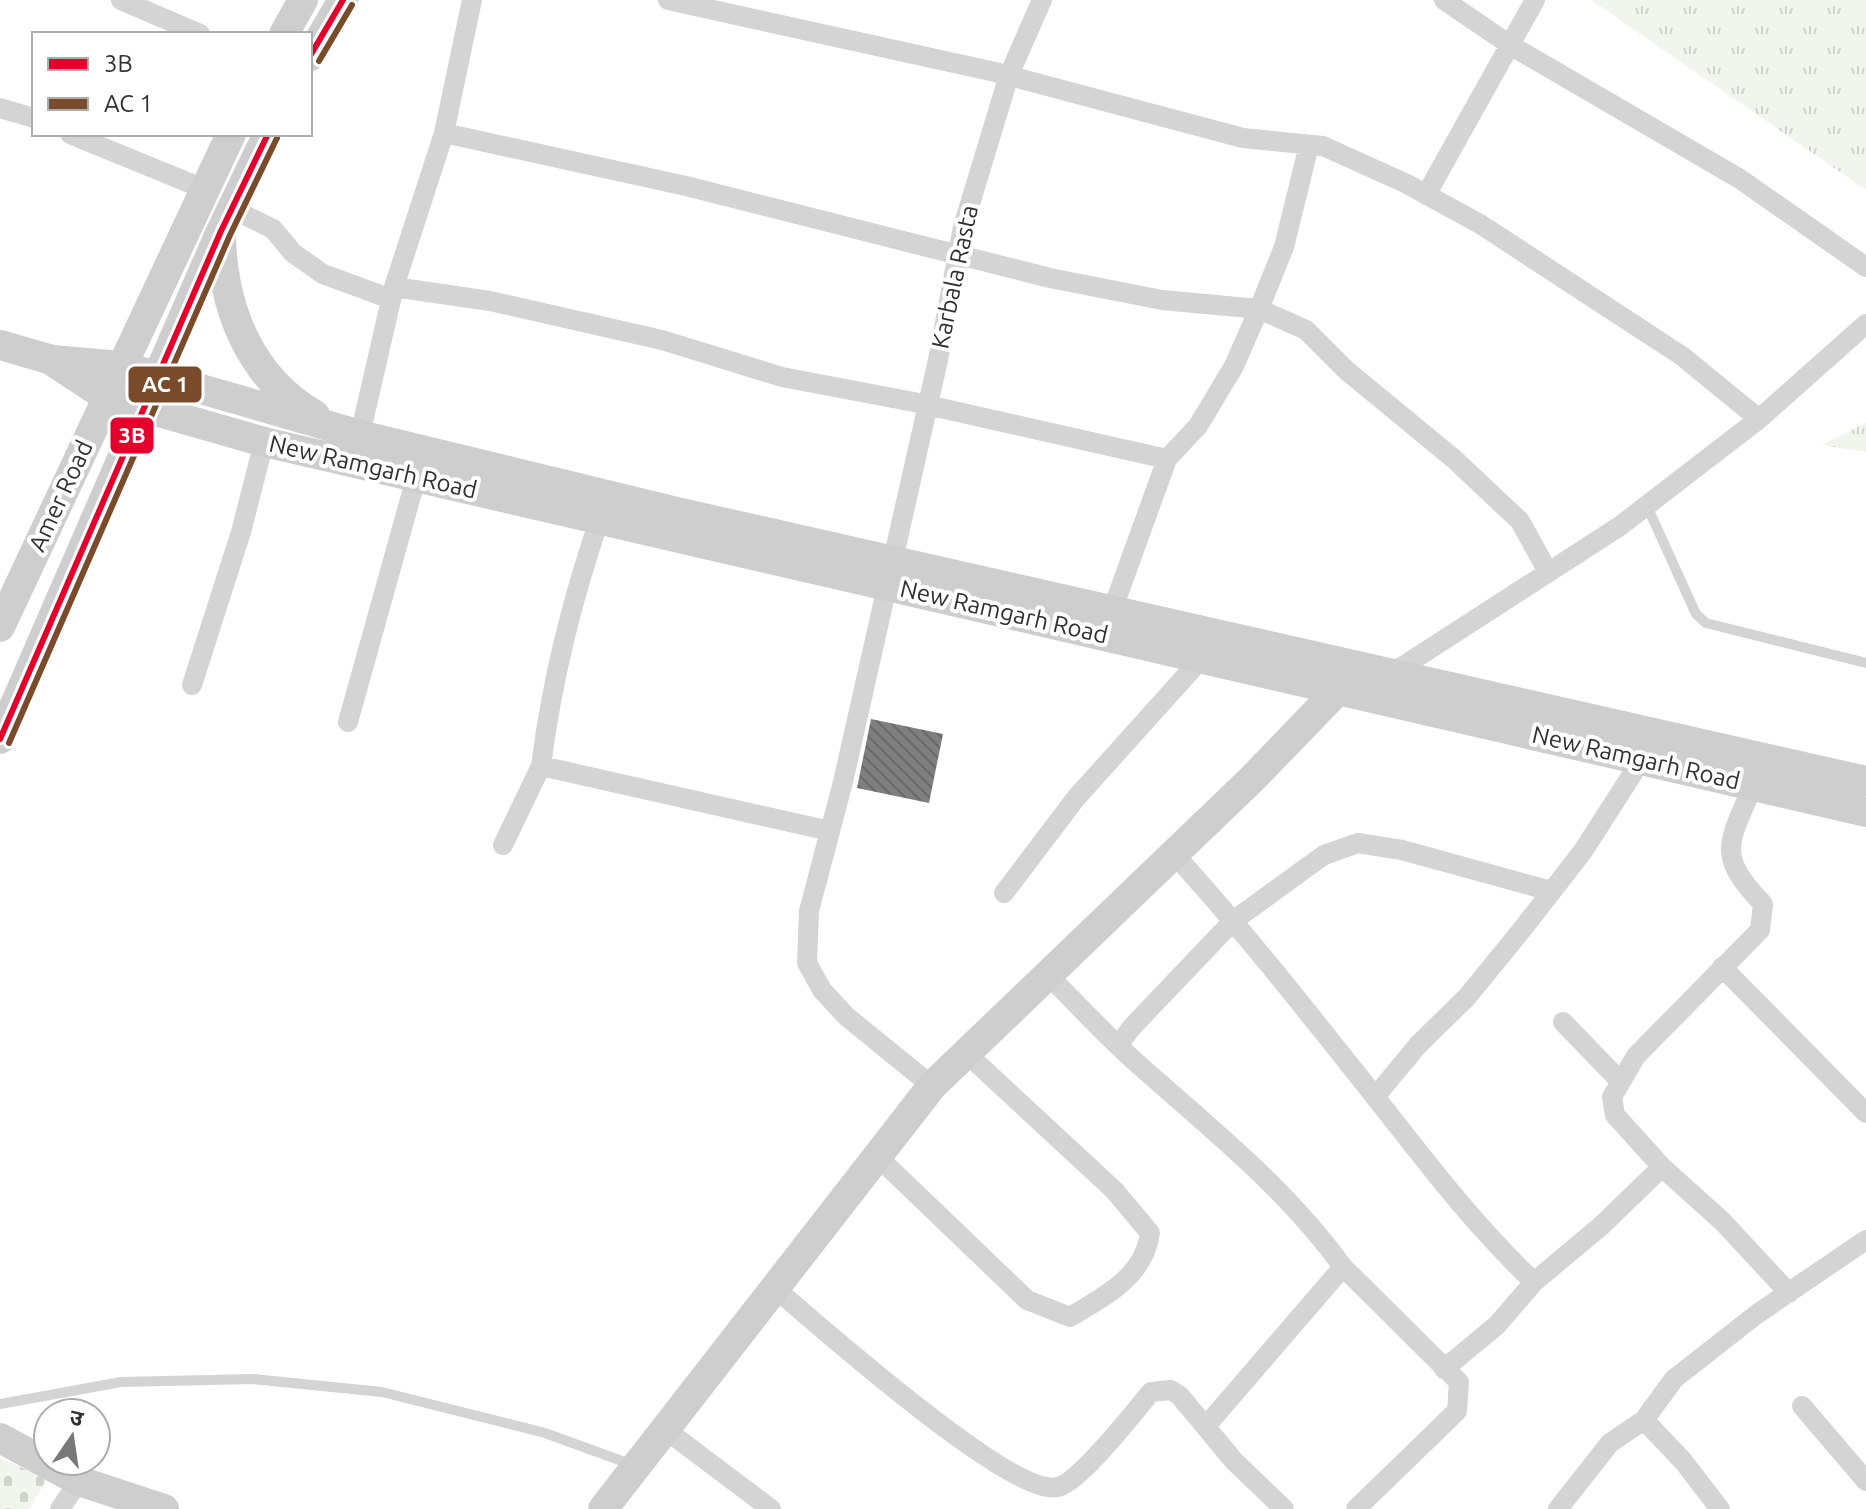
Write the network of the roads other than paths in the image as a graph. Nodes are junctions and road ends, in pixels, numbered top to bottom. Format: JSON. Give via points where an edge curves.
{"nodes":[{"id":1,"x":121,"y":0,"type":"edge"},
{"id":2,"x":303,"y":0,"type":"edge"},
{"id":3,"x":343,"y":0,"type":"edge"},
{"id":4,"x":472,"y":0,"type":"edge"},
{"id":5,"x":668,"y":0,"type":"edge"},
{"id":6,"x":1042,"y":0,"type":"edge"},
{"id":7,"x":1444,"y":0,"type":"edge"},
{"id":8,"x":1535,"y":0,"type":"edge"},
{"id":9,"x":195,"y":32,"type":"edge"},
{"id":10,"x":285,"y":32,"type":"edge"},
{"id":11,"x":1510,"y":45,"type":"junction"},
{"id":12,"x":312,"y":53,"type":"edge"},
{"id":13,"x":1009,"y":75,"type":"junction"},
{"id":14,"x":0,"y":108,"type":"edge"},
{"id":15,"x":32,"y":117,"type":"edge"},
{"id":16,"x":444,"y":133,"type":"junction"},
{"id":17,"x":75,"y":136,"type":"edge"},
{"id":18,"x":230,"y":136,"type":"edge"},
{"id":19,"x":267,"y":136,"type":"edge"},
{"id":20,"x":1309,"y":145,"type":"junction"},
{"id":21,"x":204,"y":189,"type":"junction"},
{"id":22,"x":1426,"y":195,"type":"junction"},
{"id":23,"x":226,"y":220,"type":"junction"},
{"id":24,"x":958,"y":253,"type":"junction"},
{"id":25,"x":1866,"y":267,"type":"edge"},
{"id":26,"x":392,"y":293,"type":"junction"},
{"id":27,"x":1259,"y":309,"type":"junction"},
{"id":28,"x":1861,"y":336,"type":"edge"},
{"id":29,"x":0,"y":345,"type":"edge"},
{"id":30,"x":52,"y":360,"type":"junction"},
{"id":31,"x":121,"y":366,"type":"junction"},
{"id":32,"x":157,"y":377,"type":"junction"},
{"id":33,"x":107,"y":397,"type":"junction"},
{"id":34,"x":927,"y":405,"type":"junction"},
{"id":35,"x":143,"y":410,"type":"junction"},
{"id":36,"x":1759,"y":419,"type":"junction"},
{"id":37,"x":360,"y":435,"type":"junction"},
{"id":38,"x":264,"y":442,"type":"junction"},
{"id":39,"x":1167,"y":459,"type":"junction"},
{"id":40,"x":416,"y":478,"type":"junction"},
{"id":41,"x":1647,"y":506,"type":"junction"},
{"id":42,"x":600,"y":518,"type":"junction"},
{"id":43,"x":888,"y":572,"type":"junction"},
{"id":44,"x":1548,"y":572,"type":"junction"},
{"id":45,"x":1112,"y":611,"type":"junction"},
{"id":46,"x":0,"y":627,"type":"edge"},
{"id":47,"x":1202,"y":658,"type":"junction"},
{"id":48,"x":1866,"y":663,"type":"edge"},
{"id":49,"x":1391,"y":674,"type":"junction"},
{"id":50,"x":192,"y":685,"type":"dead end"},
{"id":51,"x":1339,"y":689,"type":"junction"},
{"id":52,"x":348,"y":722,"type":"dead end"},
{"id":53,"x":0,"y":739,"type":"edge"},
{"id":54,"x":1642,"y":759,"type":"junction"},
{"id":55,"x":541,"y":766,"type":"junction"},
{"id":56,"x":1866,"y":781,"type":"edge"},
{"id":57,"x":1753,"y":786,"type":"junction"},
{"id":58,"x":1866,"y":812,"type":"edge"},
{"id":59,"x":830,"y":831,"type":"junction"},
{"id":60,"x":503,"y":845,"type":"dead end"},
{"id":61,"x":1174,"y":854,"type":"junction"},
{"id":62,"x":1551,"y":891,"type":"junction"},
{"id":63,"x":1004,"y":893,"type":"dead end"},
{"id":64,"x":1233,"y":921,"type":"junction"},
{"id":65,"x":1722,"y":967,"type":"junction"},
{"id":66,"x":1048,"y":975,"type":"junction"},
{"id":67,"x":1563,"y":1022,"type":"dead end"},
{"id":68,"x":1121,"y":1048,"type":"junction"},
{"id":69,"x":966,"y":1053,"type":"junction"},
{"id":70,"x":1620,"y":1081,"type":"junction"},
{"id":71,"x":932,"y":1086,"type":"junction"},
{"id":72,"x":1375,"y":1097,"type":"junction"},
{"id":73,"x":1866,"y":1113,"type":"edge"},
{"id":74,"x":878,"y":1157,"type":"junction"},
{"id":75,"x":1662,"y":1167,"type":"junction"},
{"id":76,"x":1866,"y":1240,"type":"edge"},
{"id":77,"x":1343,"y":1267,"type":"junction"},
{"id":78,"x":1534,"y":1282,"type":"junction"},
{"id":79,"x":777,"y":1290,"type":"junction"},
{"id":80,"x":1789,"y":1293,"type":"junction"},
{"id":81,"x":1444,"y":1369,"type":"junction"},
{"id":82,"x":0,"y":1404,"type":"edge"},
{"id":83,"x":1802,"y":1406,"type":"dead end"},
{"id":84,"x":1644,"y":1420,"type":"junction"},
{"id":85,"x":1206,"y":1426,"type":"junction"},
{"id":86,"x":666,"y":1430,"type":"junction"},
{"id":87,"x":0,"y":1438,"type":"edge"},
{"id":88,"x":630,"y":1476,"type":"junction"},
{"id":89,"x":79,"y":1481,"type":"junction"},
{"id":90,"x":1866,"y":1481,"type":"edge"},
{"id":91,"x":60,"y":1509,"type":"edge"},
{"id":92,"x":164,"y":1509,"type":"edge"},
{"id":93,"x":577,"y":1509,"type":"edge"},
{"id":94,"x":603,"y":1509,"type":"edge"},
{"id":95,"x":771,"y":1509,"type":"edge"},
{"id":96,"x":1284,"y":1509,"type":"edge"},
{"id":97,"x":1356,"y":1509,"type":"edge"},
{"id":98,"x":1558,"y":1509,"type":"edge"},
{"id":99,"x":1720,"y":1509,"type":"edge"}],
"edges":[{"from":1,"to":9,"type":"street"},
{"from":2,"to":10,"type":"street"},
{"from":3,"to":12,"type":"street"},
{"from":4,"to":16,"type":"street"},
{"from":5,"to":13,"type":"street"},
{"from":6,"to":13,"type":"street","name":"Karbala Rasta"},
{"from":7,"to":11,"type":"street"},
{"from":8,"to":11,"type":"street"},
{"from":11,"to":22,"type":"street"},
{"from":11,"to":25,"type":"street","via":[[1740,179]]},
{"from":13,"to":20,"type":"street","via":[[1243,138]]},
{"from":13,"to":24,"type":"street","name":"Karbala Rasta"},
{"from":14,"to":15,"type":"street"},
{"from":16,"to":24,"type":"street"},
{"from":16,"to":26,"type":"street"},
{"from":17,"to":21,"type":"street"},
{"from":18,"to":21,"type":"street","name":"Amer Road"},
{"from":19,"to":23,"type":"street"},
{"from":20,"to":22,"type":"street","via":[[1323,146]]},
{"from":20,"to":27,"type":"street","via":[[1284,247]]},
{"from":21,"to":31,"type":"street","name":"Amer Road"},
{"from":22,"to":36,"type":"street","via":[[1480,224],[1682,356]]},
{"from":23,"to":26,"type":"street","via":[[273,229],[293,253],[323,274]]},
{"from":23,"to":32,"type":"street"},
{"from":23,"to":37,"type":"street","via":[[222,269],[233,318],[267,376],[298,406]]},
{"from":24,"to":27,"type":"street","via":[[1162,300]]},
{"from":24,"to":34,"type":"street","name":"Karbala Rasta"},
{"from":26,"to":34,"type":"street","via":[[490,301],[662,340],[782,377]]},
{"from":26,"to":37,"type":"street"},
{"from":27,"to":39,"type":"street","via":[[1234,366],[1198,426]]},
{"from":27,"to":44,"type":"street","via":[[1306,330],[1454,459],[1520,521]]},
{"from":28,"to":36,"type":"street"},
{"from":29,"to":30,"type":"street"},
{"from":30,"to":31,"type":"street","name":"New Ramgarh Road"},
{"from":30,"to":33,"type":"street","name":"New Ramgarh Road"},
{"from":31,"to":32,"type":"street","name":"New Ramgarh Road"},
{"from":31,"to":33,"type":"street","name":"Amer Road"},
{"from":32,"to":35,"type":"street"},
{"from":32,"to":37,"type":"street","name":"New Ramgarh Road"},
{"from":33,"to":35,"type":"street","name":"New Ramgarh Road"},
{"from":33,"to":46,"type":"street","name":"Amer Road"},
{"from":34,"to":39,"type":"street"},
{"from":34,"to":43,"type":"street","name":"Karbala Rasta"},
{"from":35,"to":38,"type":"street","name":"New Ramgarh Road"},
{"from":35,"to":53,"type":"street","name":"Amer Road"},
{"from":36,"to":41,"type":"street"},
{"from":37,"to":43,"type":"street","name":"New Ramgarh Road"},
{"from":38,"to":40,"type":"street","name":"New Ramgarh Road"},
{"from":38,"to":50,"type":"street"},
{"from":39,"to":45,"type":"street"},
{"from":40,"to":42,"type":"street","name":"New Ramgarh Road"},
{"from":40,"to":52,"type":"street"},
{"from":41,"to":44,"type":"street"},
{"from":41,"to":48,"type":"lane","via":[[1696,614],[1706,623]]},
{"from":42,"to":43,"type":"street","name":"New Ramgarh Road"},
{"from":42,"to":55,"type":"street","via":[[551,686]]},
{"from":43,"to":45,"type":"street","name":"New Ramgarh Road"},
{"from":43,"to":47,"type":"street","name":"New Ramgarh Road"},
{"from":43,"to":59,"type":"street","name":"Karbala Rasta"},
{"from":44,"to":49,"type":"street"},
{"from":45,"to":49,"type":"street","name":"New Ramgarh Road"},
{"from":47,"to":51,"type":"street","name":"New Ramgarh Road"},
{"from":47,"to":63,"type":"street","via":[[1076,798]]},
{"from":49,"to":51,"type":"street"},
{"from":49,"to":56,"type":"street","name":"New Ramgarh Road"},
{"from":51,"to":54,"type":"street","name":"New Ramgarh Road"},
{"from":51,"to":61,"type":"street"},
{"from":54,"to":57,"type":"street","name":"New Ramgarh Road"},
{"from":54,"to":62,"type":"street"},
{"from":55,"to":59,"type":"street"},
{"from":55,"to":60,"type":"street"},
{"from":57,"to":58,"type":"street","name":"New Ramgarh Road"},
{"from":57,"to":65,"type":"street","via":[[1731,836],[1730,852],[1737,877],[1763,904],[1763,920],[1760,930]]},
{"from":59,"to":71,"type":"street","name":"Karbala Rasta","via":[[809,911],[807,963],[846,1016]]},
{"from":61,"to":64,"type":"street"},
{"from":61,"to":66,"type":"street"},
{"from":62,"to":64,"type":"street","via":[[1358,843],[1324,855]]},
{"from":62,"to":72,"type":"street","via":[[1467,997]]},
{"from":64,"to":68,"type":"street","via":[[1141,1017]]},
{"from":64,"to":72,"type":"street"},
{"from":65,"to":70,"type":"street","via":[[1636,1056]]},
{"from":65,"to":73,"type":"street"},
{"from":66,"to":68,"type":"street"},
{"from":66,"to":69,"type":"street"},
{"from":67,"to":70,"type":"street"},
{"from":68,"to":77,"type":"street","via":[[1271,1183],[1311,1223]]},
{"from":69,"to":71,"type":"street"},
{"from":69,"to":74,"type":"street","via":[[1114,1190],[1150,1233],[1147,1254],[1117,1290],[1070,1317],[1027,1300]]},
{"from":70,"to":75,"type":"street","via":[[1612,1097],[1615,1115]]},
{"from":71,"to":74,"type":"street"},
{"from":72,"to":78,"type":"street","via":[[1483,1234]]},
{"from":74,"to":79,"type":"street"},
{"from":75,"to":78,"type":"street"},
{"from":75,"to":80,"type":"street"},
{"from":76,"to":80,"type":"street"},
{"from":77,"to":81,"type":"street"},
{"from":77,"to":85,"type":"street"},
{"from":78,"to":81,"type":"street","via":[[1497,1325]]},
{"from":79,"to":85,"type":"street","via":[[951,1432],[1023,1479],[1043,1486],[1059,1487],[1078,1474],[1151,1392],[1171,1390]]},
{"from":79,"to":86,"type":"street"},
{"from":80,"to":84,"type":"street","via":[[1674,1379]]},
{"from":81,"to":97,"type":"street","via":[[1459,1382],[1457,1411]]},
{"from":82,"to":88,"type":"lane","via":[[121,1382],[267,1380],[382,1392],[545,1433]]},
{"from":83,"to":90,"type":"street"},
{"from":84,"to":98,"type":"street","via":[[1610,1443]]},
{"from":84,"to":99,"type":"street"},
{"from":85,"to":96,"type":"street"},
{"from":86,"to":88,"type":"street"},
{"from":86,"to":95,"type":"street"},
{"from":87,"to":89,"type":"street"},
{"from":88,"to":93,"type":"street"},
{"from":88,"to":94,"type":"street"},
{"from":89,"to":91,"type":"street"},
{"from":89,"to":92,"type":"street"}]}
